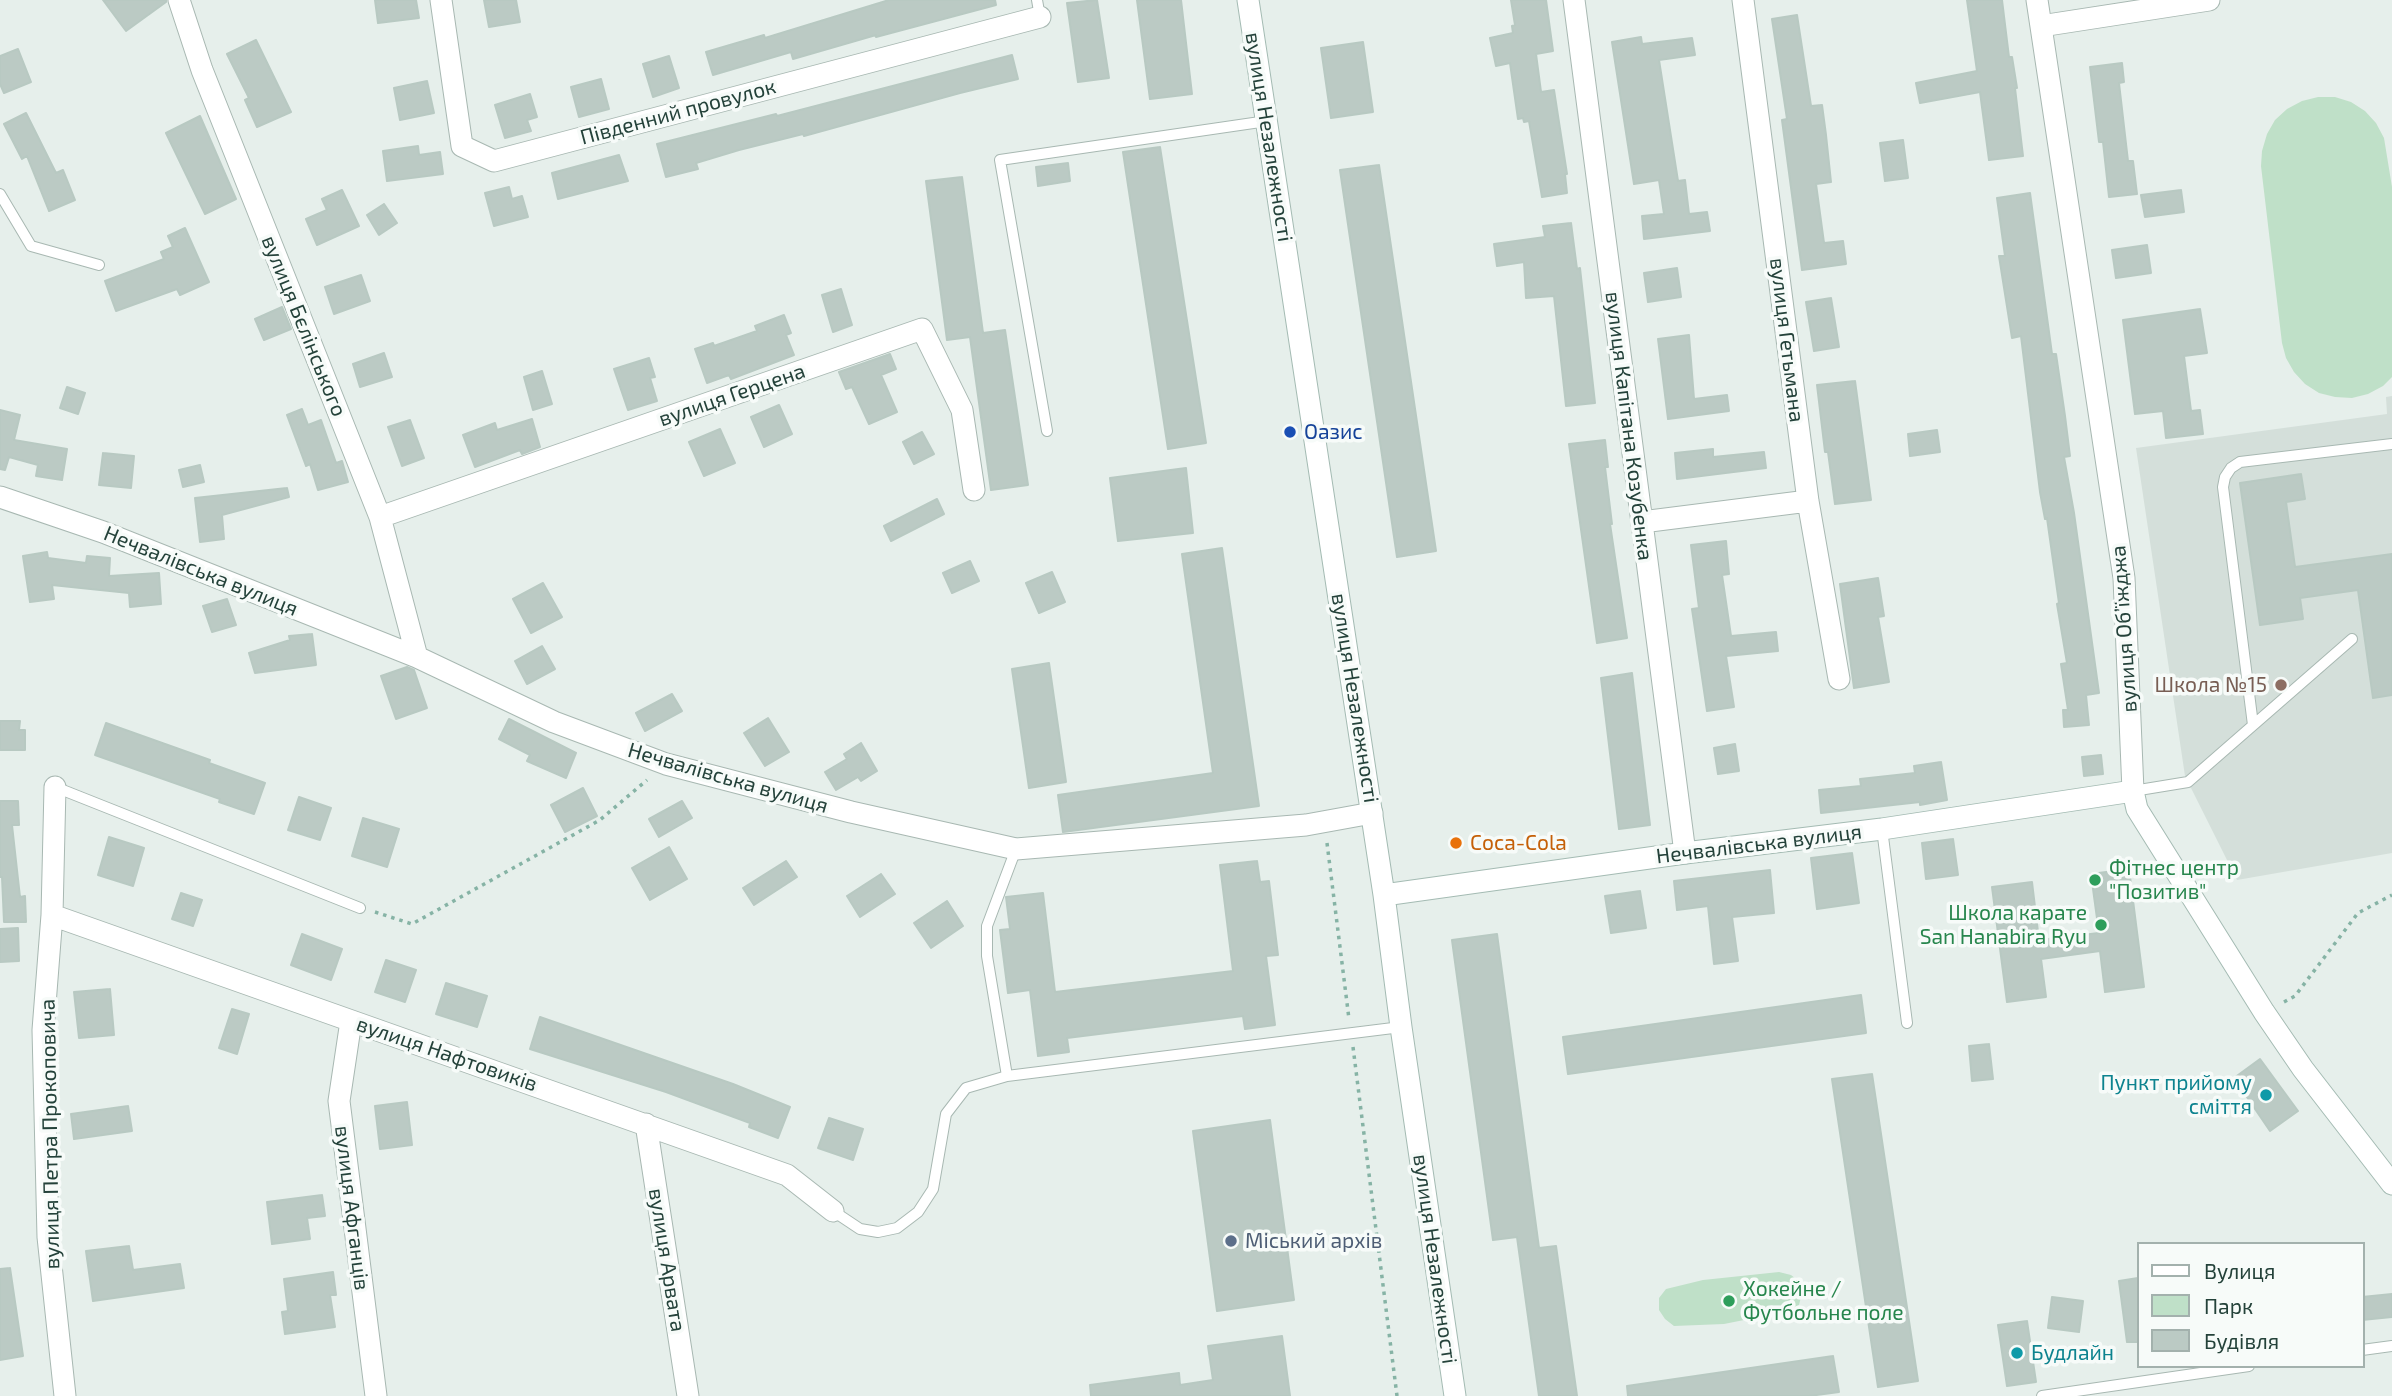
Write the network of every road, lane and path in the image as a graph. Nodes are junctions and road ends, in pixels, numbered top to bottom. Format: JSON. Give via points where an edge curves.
{"nodes":[{"id":1,"x":179,"y":0,"type":"edge"},
{"id":2,"x":441,"y":0,"type":"edge"},
{"id":3,"x":1248,"y":0,"type":"edge"},
{"id":4,"x":1574,"y":0,"type":"edge"},
{"id":5,"x":1743,"y":0,"type":"edge"},
{"id":6,"x":2037,"y":0,"type":"edge"},
{"id":7,"x":2209,"y":0,"type":"edge"},
{"id":8,"x":1039,"y":9,"type":"edge"},
{"id":9,"x":2041,"y":26,"type":"junction"},
{"id":10,"x":1267,"y":121,"type":"junction"},
{"id":11,"x":0,"y":194,"type":"edge"},
{"id":12,"x":99,"y":265,"type":"dead end"},
{"id":13,"x":1047,"y":431,"type":"dead end"},
{"id":14,"x":2392,"y":444,"type":"edge"},
{"id":15,"x":974,"y":490,"type":"dead end"},
{"id":16,"x":0,"y":497,"type":"edge"},
{"id":17,"x":1808,"y":501,"type":"junction"},
{"id":18,"x":380,"y":517,"type":"junction"},
{"id":19,"x":1642,"y":522,"type":"junction"},
{"id":20,"x":2353,"y":639,"type":"dead end"},
{"id":21,"x":417,"y":657,"type":"junction"},
{"id":22,"x":1839,"y":679,"type":"dead end"},
{"id":23,"x":2253,"y":725,"type":"junction"},
{"id":24,"x":666,"y":764,"type":"junction"},
{"id":25,"x":55,"y":787,"type":"joint"},
{"id":26,"x":2133,"y":791,"type":"junction"},
{"id":27,"x":1372,"y":813,"type":"junction"},
{"id":28,"x":1324,"y":821,"type":"junction"},
{"id":29,"x":1882,"y":829,"type":"junction"},
{"id":30,"x":1016,"y":849,"type":"junction"},
{"id":31,"x":1685,"y":853,"type":"junction"},
{"id":32,"x":1384,"y":895,"type":"junction"},
{"id":33,"x":2392,"y":895,"type":"edge"},
{"id":34,"x":360,"y":908,"type":"joint"},
{"id":35,"x":52,"y":915,"type":"junction"},
{"id":36,"x":2264,"y":1012,"type":"junction"},
{"id":37,"x":351,"y":1021,"type":"junction"},
{"id":38,"x":1908,"y":1023,"type":"dead end"},
{"id":39,"x":1401,"y":1027,"type":"junction"},
{"id":40,"x":1351,"y":1033,"type":"junction"},
{"id":41,"x":1007,"y":1076,"type":"junction"},
{"id":42,"x":646,"y":1124,"type":"junction"},
{"id":43,"x":2392,"y":1184,"type":"edge"},
{"id":44,"x":833,"y":1211,"type":"joint"},
{"id":45,"x":2392,"y":1346,"type":"edge"},
{"id":46,"x":2364,"y":1350,"type":"edge"},
{"id":47,"x":2235,"y":1368,"type":"edge"},
{"id":48,"x":65,"y":1396,"type":"edge"},
{"id":49,"x":376,"y":1396,"type":"edge"},
{"id":50,"x":688,"y":1396,"type":"edge"},
{"id":51,"x":1397,"y":1396,"type":"edge"},
{"id":52,"x":1455,"y":1396,"type":"edge"},
{"id":53,"x":2042,"y":1396,"type":"edge"}],
"edges":[{"from":1,"to":18,"type":"street","name":"вулиця Бєлінського","via":[[202,70]]},
{"from":2,"to":8,"type":"street","name":"Південний провулок","via":[[461,146],[494,160]]},
{"from":3,"to":10,"type":"street","name":"вулиця Незалежності"},
{"from":4,"to":19,"type":"street","name":"вулиця Капітана Козубенка"},
{"from":5,"to":17,"type":"street","name":"вулиця Гетьмана"},
{"from":6,"to":9,"type":"street","name":"вулиця Обʼїжджа"},
{"from":7,"to":9,"type":"street"},
{"from":9,"to":26,"type":"street","name":"вулиця Обʼїжджа","via":[[2124,578]]},
{"from":10,"to":13,"type":"lane","via":[[1000,160]]},
{"from":10,"to":27,"type":"street","name":"вулиця Незалежності"},
{"from":11,"to":12,"type":"lane","via":[[31,246]]},
{"from":14,"to":23,"type":"lane","via":[[2240,463],[2225,477]]},
{"from":15,"to":18,"type":"street","name":"вулиця Герцена","via":[[962,410],[922,330]]},
{"from":16,"to":21,"type":"street","name":"Нечвалівська вулиця","via":[[103,532]]},
{"from":17,"to":19,"type":"street"},
{"from":17,"to":22,"type":"street","name":"вулиця Гетьмана"},
{"from":18,"to":21,"type":"street","name":"вулиця Бєлінського"},
{"from":19,"to":31,"type":"street","name":"вулиця Капітана Козубенка"},
{"from":20,"to":23,"type":"lane"},
{"from":21,"to":24,"type":"street","name":"Нечвалівська вулиця","via":[[554,722]]},
{"from":23,"to":26,"type":"lane","via":[[2188,782]]},
{"from":24,"to":30,"type":"street","name":"Нечвалівська вулиця"},
{"from":24,"to":34,"type":"path","via":[[600,820],[412,923]]},
{"from":25,"to":34,"type":"lane"},
{"from":25,"to":35,"type":"street","name":"вулиця Петра Прокоповича"},
{"from":26,"to":29,"type":"street","name":"Нечвалівська вулиця"},
{"from":26,"to":36,"type":"street","name":"вулиця Обʼїжджа","via":[[2137,808]]},
{"from":27,"to":28,"type":"street","name":"Нечвалівська вулиця"},
{"from":27,"to":32,"type":"street","name":"вулиця Незалежності"},
{"from":28,"to":30,"type":"street","name":"Нечвалівська вулиця"},
{"from":28,"to":40,"type":"path"},
{"from":29,"to":31,"type":"street","name":"Нечвалівська вулиця"},
{"from":29,"to":38,"type":"lane"},
{"from":30,"to":41,"type":"lane","via":[[987,926],[987,956]]},
{"from":31,"to":32,"type":"street","name":"Нечвалівська вулиця"},
{"from":32,"to":39,"type":"street","name":"вулиця Незалежності"},
{"from":33,"to":36,"type":"path","via":[[2358,912],[2295,996]]},
{"from":35,"to":37,"type":"street","name":"вулиця Нафтовиків"},
{"from":35,"to":48,"type":"street","name":"вулиця Петра Прокоповича","via":[[43,1030],[48,1237]]},
{"from":36,"to":43,"type":"street","name":"вулиця Обʼїжджа"},
{"from":37,"to":42,"type":"street","name":"вулиця Нафтовиків"},
{"from":37,"to":49,"type":"street","name":"вулиця Афганців","via":[[339,1101]]},
{"from":39,"to":40,"type":"lane"},
{"from":39,"to":52,"type":"street","name":"вулиця Незалежності"},
{"from":40,"to":41,"type":"lane"},
{"from":40,"to":51,"type":"path"},
{"from":41,"to":44,"type":"lane","via":[[967,1088],[946,1114],[933,1189],[918,1212],[897,1228],[878,1232],[860,1229]]},
{"from":42,"to":44,"type":"street","name":"вулиця Нафтовиків","via":[[787,1175]]},
{"from":42,"to":50,"type":"street","name":"вулиця Арвата"},
{"from":45,"to":46,"type":"lane"},
{"from":47,"to":53,"type":"lane"}]}
